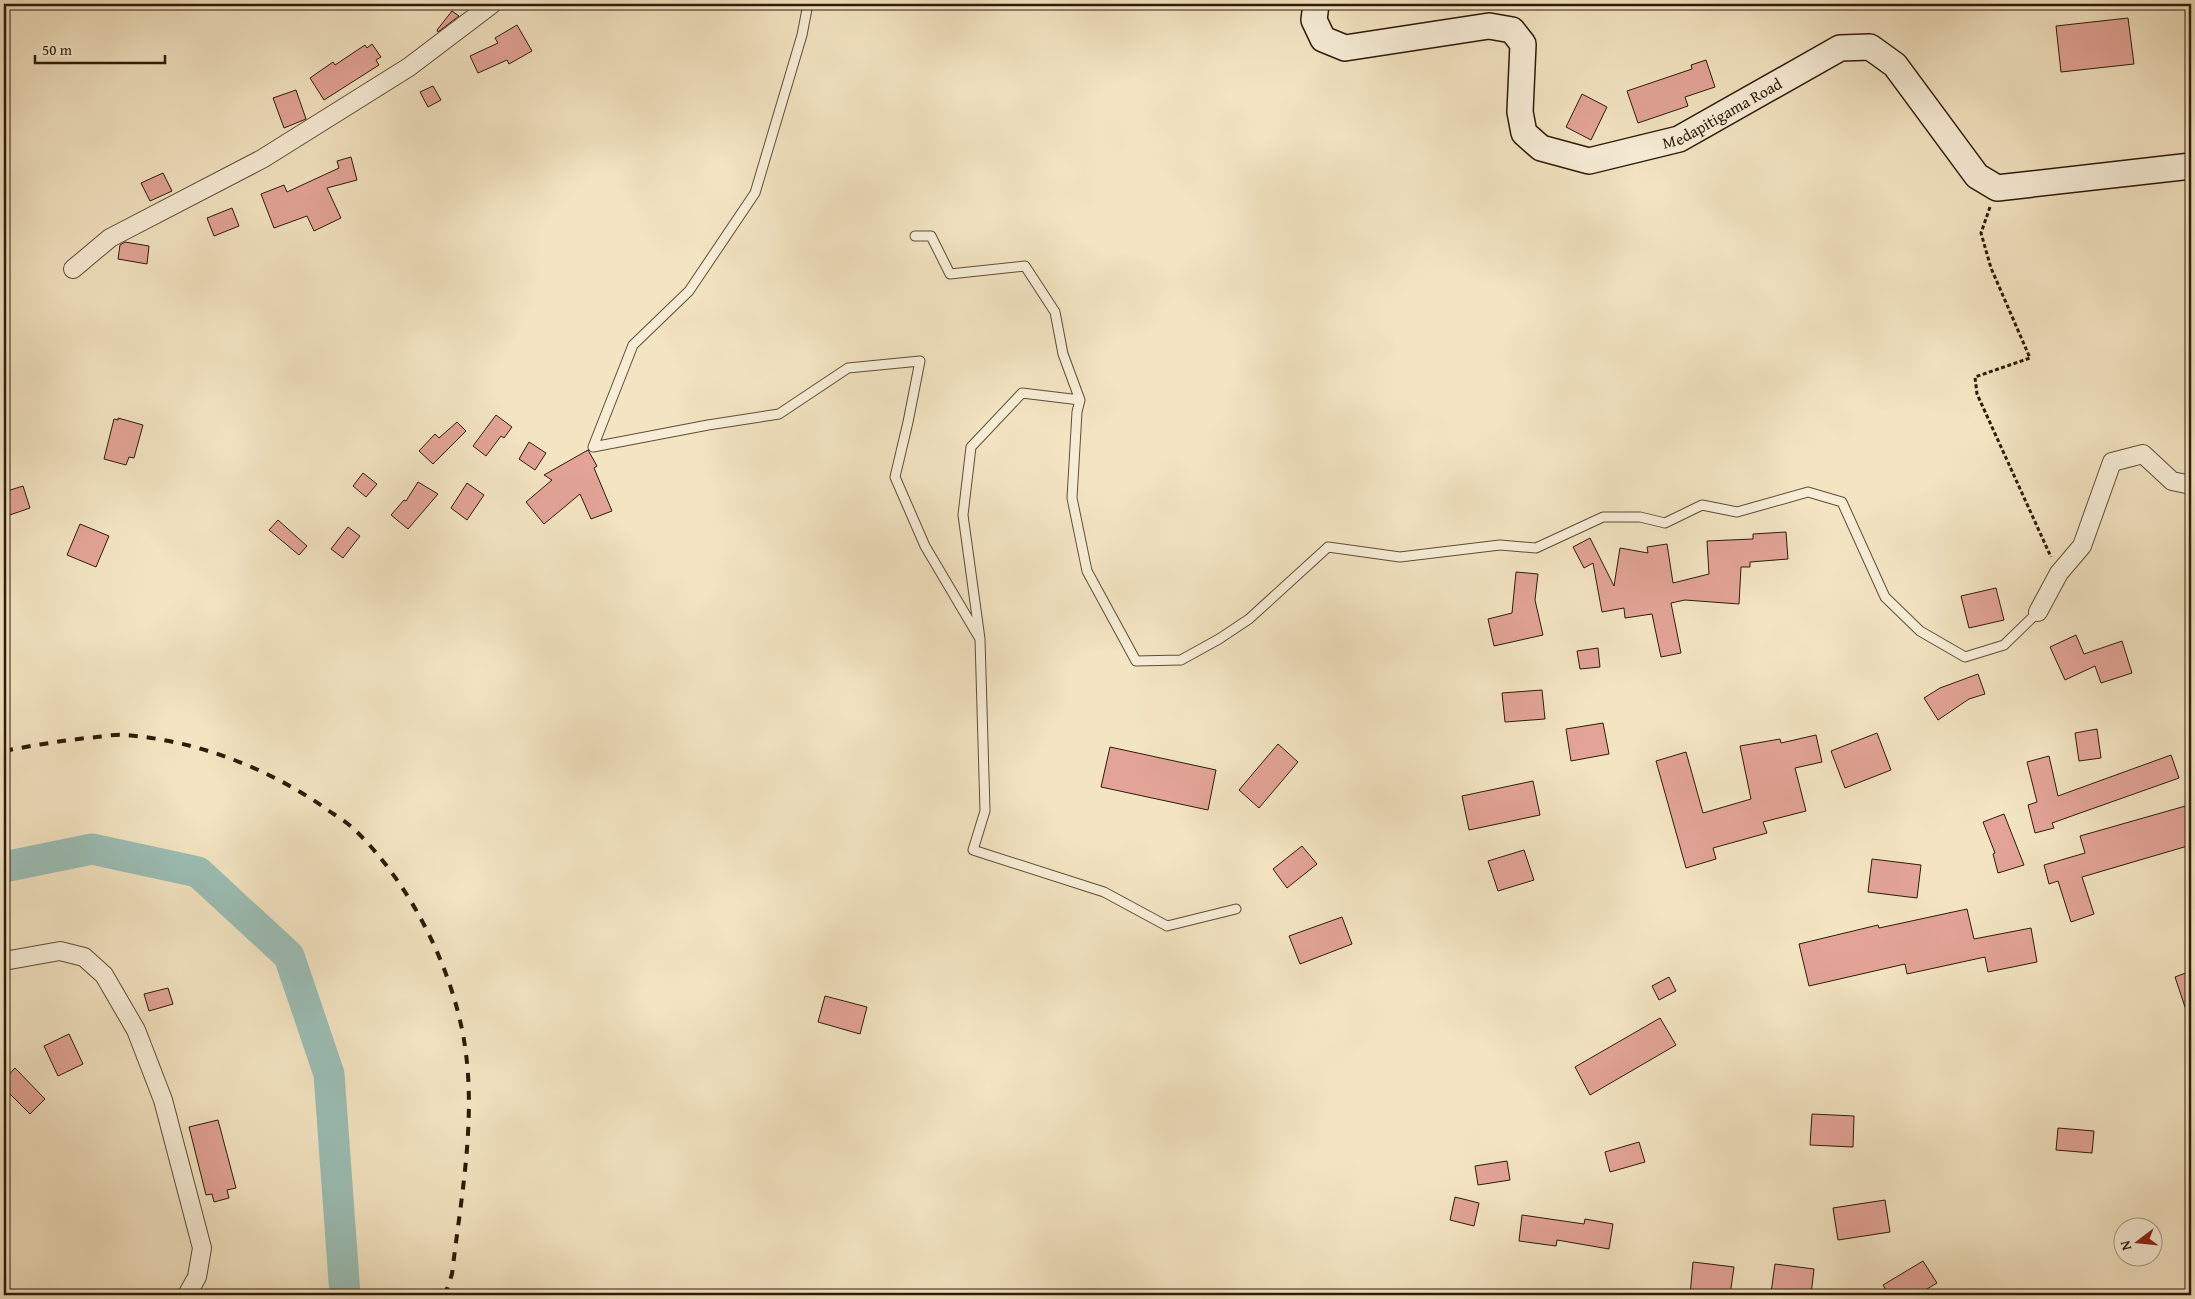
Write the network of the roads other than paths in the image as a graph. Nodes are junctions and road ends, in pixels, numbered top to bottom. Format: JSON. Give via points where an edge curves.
{"nodes":[{"id":1,"x":492,"y":4,"type":"edge"},
{"id":2,"x":808,"y":4,"type":"edge"},
{"id":3,"x":1316,"y":4,"type":"edge"},
{"id":4,"x":2191,"y":166,"type":"edge"},
{"id":5,"x":915,"y":236,"type":"dead end"},
{"id":6,"x":73,"y":269,"type":"dead end"},
{"id":7,"x":1080,"y":400,"type":"junction"},
{"id":8,"x":2191,"y":485,"type":"edge"},
{"id":9,"x":2038,"y":612,"type":"joint"},
{"id":10,"x":980,"y":639,"type":"junction"},
{"id":11,"x":1236,"y":909,"type":"dead end"},
{"id":12,"x":4,"y":962,"type":"edge"},
{"id":13,"x":187,"y":1295,"type":"edge"}],
"edges":[{"from":1,"to":6,"type":"street","via":[[409,67],[262,159],[110,238]]},
{"from":2,"to":10,"type":"lane","via":[[802,35],[755,193],[689,291],[633,345],[594,448],[778,414],[848,368],[920,361],[895,477],[925,546]]},
{"from":3,"to":4,"type":"street","name":"Medapitigama Road","via":[[1314,20],[1323,39],[1345,48],[1489,26],[1512,30],[1523,44],[1520,112],[1524,133],[1541,148],[1589,161],[1679,139],[1840,48],[1870,47],[1895,65],[1977,176],[1997,188]]},
{"from":5,"to":7,"type":"lane","via":[[931,236],[950,274],[1025,266],[1055,312],[1064,354]]},
{"from":7,"to":9,"type":"lane","via":[[1072,498],[1087,571],[1136,661],[1181,660],[1219,639],[1249,619],[1328,547],[1400,557],[1500,545],[1536,548],[1603,517],[1640,517],[1665,523],[1702,505],[1737,512],[1808,492],[1842,502],[1885,597],[1920,631],[1965,657],[2004,645]]},
{"from":7,"to":10,"type":"lane","via":[[1022,393],[971,447],[963,515]]},
{"from":8,"to":9,"type":"street","via":[[2172,482],[2143,454],[2112,462],[2082,546],[2059,573]]},
{"from":10,"to":11,"type":"lane","via":[[985,811],[973,850],[1104,892],[1167,926]]},
{"from":12,"to":13,"type":"street","via":[[60,950],[84,957],[104,975],[136,1030],[163,1100],[202,1248],[197,1277]]}]}
